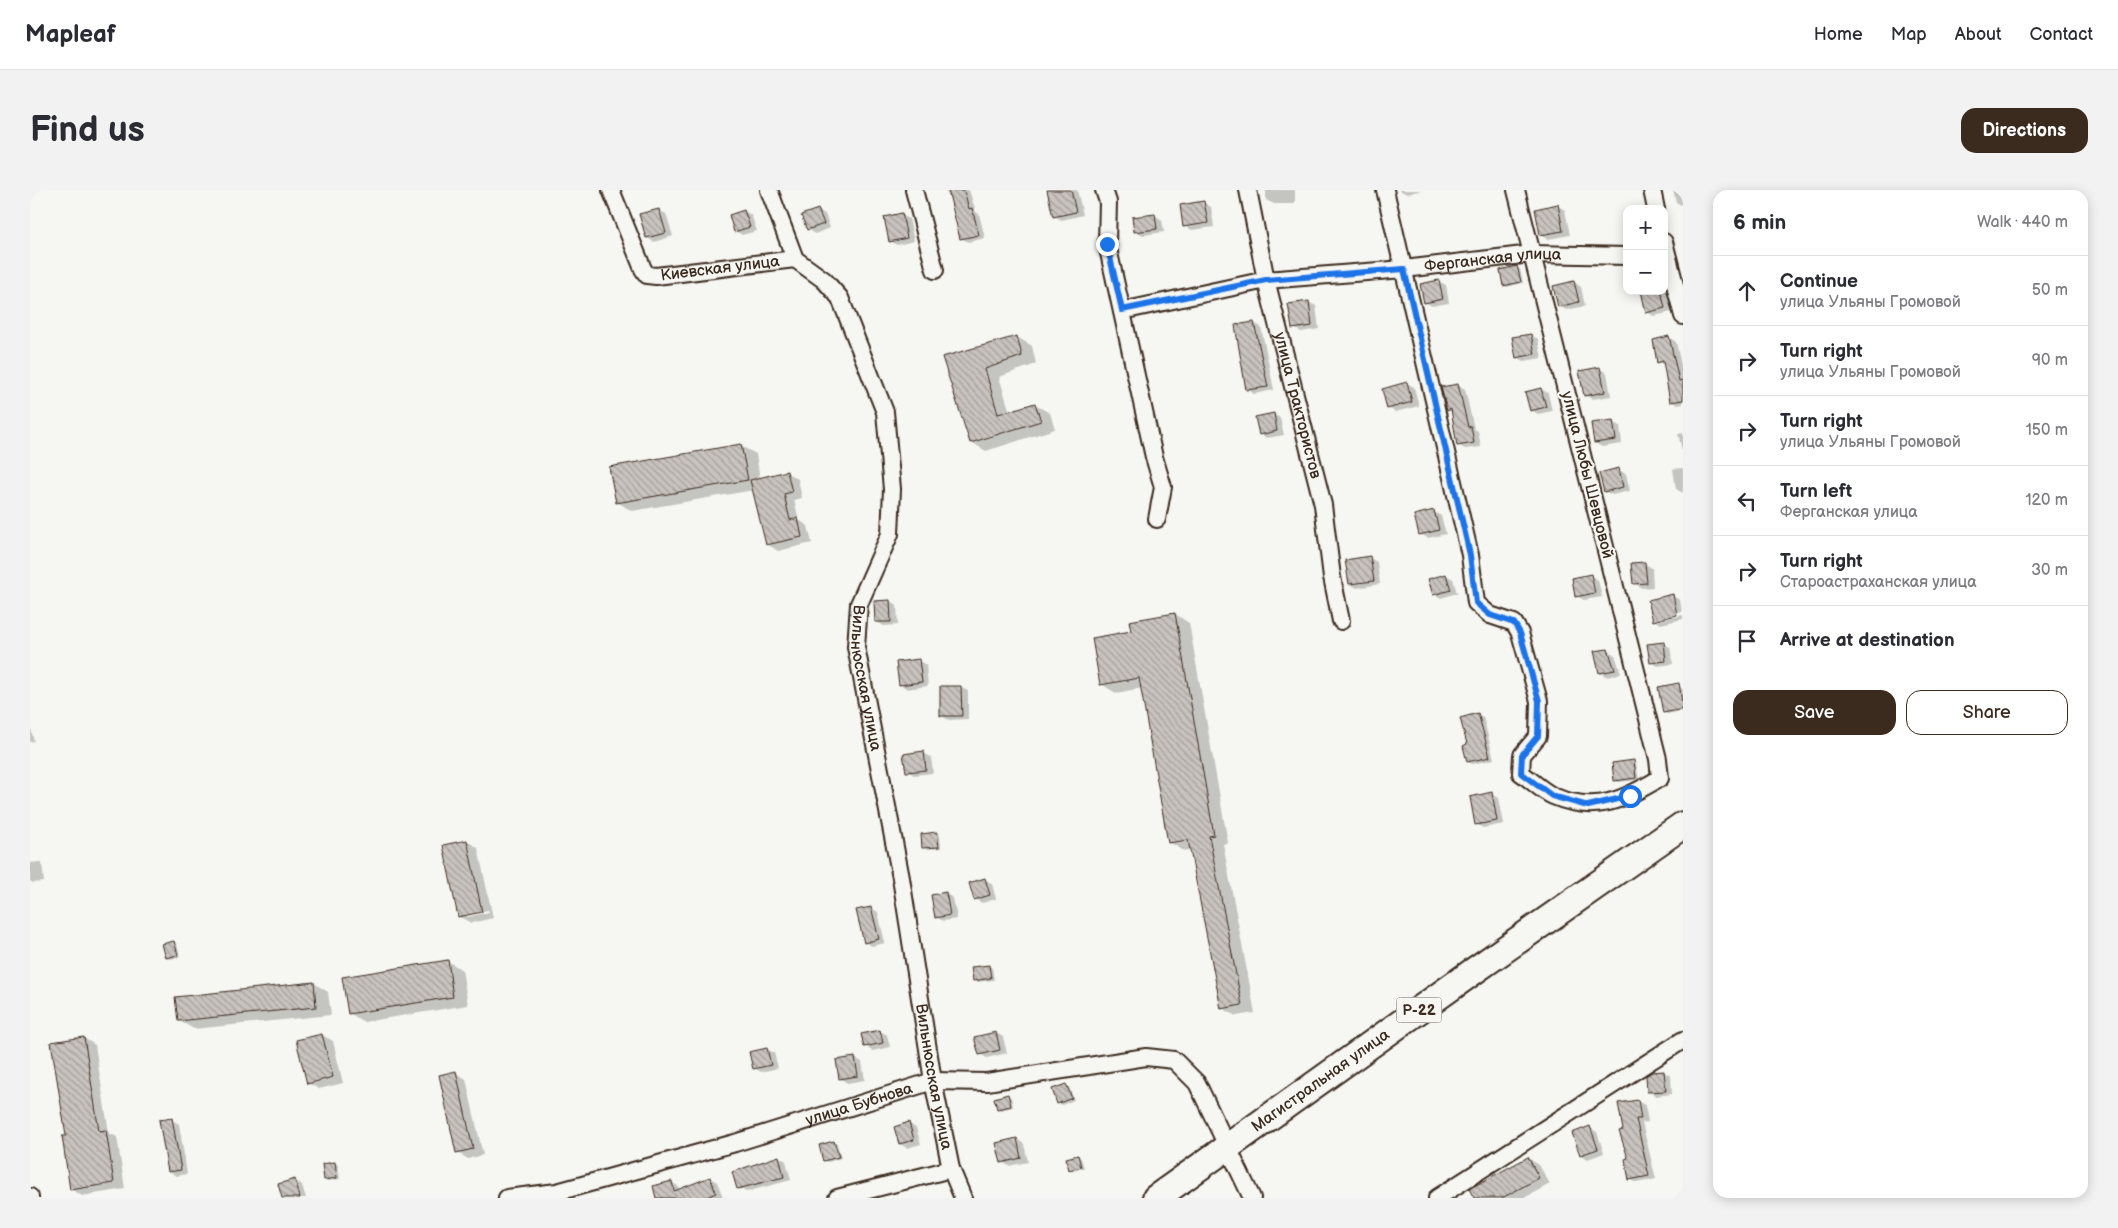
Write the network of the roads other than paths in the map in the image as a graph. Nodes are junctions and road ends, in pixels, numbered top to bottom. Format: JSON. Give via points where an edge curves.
{"nodes":[{"id":1,"x":611,"y":190,"type":"edge"},
{"id":2,"x":769,"y":190,"type":"edge"},
{"id":3,"x":914,"y":190,"type":"edge"},
{"id":4,"x":1104,"y":190,"type":"edge"},
{"id":5,"x":1248,"y":190,"type":"edge"},
{"id":6,"x":1385,"y":190,"type":"edge"},
{"id":7,"x":1516,"y":190,"type":"edge"},
{"id":8,"x":1652,"y":190,"type":"edge"},
{"id":9,"x":1655,"y":205,"type":"edge"},
{"id":10,"x":1670,"y":253,"type":"edge"},
{"id":11,"x":1532,"y":254,"type":"junction"},
{"id":12,"x":1623,"y":256,"type":"edge"},
{"id":13,"x":795,"y":259,"type":"junction"},
{"id":14,"x":1404,"y":269,"type":"junction"},
{"id":15,"x":935,"y":270,"type":"dead end"},
{"id":16,"x":1266,"y":280,"type":"junction"},
{"id":17,"x":1122,"y":310,"type":"junction"},
{"id":18,"x":1683,"y":316,"type":"edge"},
{"id":19,"x":1157,"y":520,"type":"dead end"},
{"id":20,"x":1341,"y":621,"type":"dead end"},
{"id":21,"x":1683,"y":825,"type":"edge"},
{"id":22,"x":1682,"y":1044,"type":"edge"},
{"id":23,"x":933,"y":1081,"type":"junction"},
{"id":24,"x":1228,"y":1147,"type":"junction"},
{"id":25,"x":951,"y":1169,"type":"junction"},
{"id":26,"x":1446,"y":1195,"type":"edge"},
{"id":27,"x":507,"y":1198,"type":"edge"},
{"id":28,"x":837,"y":1198,"type":"edge"},
{"id":29,"x":963,"y":1198,"type":"edge"},
{"id":30,"x":1156,"y":1198,"type":"edge"},
{"id":31,"x":1252,"y":1198,"type":"edge"}],
"edges":[{"from":1,"to":13,"type":"street","name":"Киевская улица","via":[[647,275]]},
{"from":2,"to":13,"type":"street"},
{"from":3,"to":15,"type":"street"},
{"from":4,"to":17,"type":"street","via":[[1108,202],[1107,244]]},
{"from":5,"to":16,"type":"street","name":"улица Трактористов"},
{"from":6,"to":14,"type":"street"},
{"from":7,"to":11,"type":"street","name":"улица Любы Шевцовой"},
{"from":8,"to":9,"type":"street"},
{"from":10,"to":18,"type":"street"},
{"from":11,"to":12,"type":"street","name":"Ферганская улица"},
{"from":11,"to":14,"type":"street","name":"Ферганская улица"},
{"from":11,"to":14,"type":"street","name":"улица Любы Шевцовой","via":[[1658,759],[1660,778],[1630,796],[1588,806],[1552,796],[1521,773],[1522,755],[1538,736],[1539,701],[1514,623],[1490,615],[1476,603],[1470,555]]},
{"from":13,"to":23,"type":"street","name":"Вильнюсская улица","via":[[824,280],[840,298],[885,412],[892,489],[890,534],[859,604],[856,647],[900,878]]},
{"from":14,"to":16,"type":"street","name":"Ферганская улица"},
{"from":16,"to":17,"type":"street","name":"Ферганская улица"},
{"from":16,"to":20,"type":"street","name":"улица Трактористов","via":[[1323,505]]},
{"from":17,"to":19,"type":"street","via":[[1163,487]]},
{"from":21,"to":24,"type":"highway","name":"Магистральная улица","number":"Р-22"},
{"from":22,"to":26,"type":"street"},
{"from":23,"to":24,"type":"street","name":"улица Бубнова","via":[[988,1082],[1146,1057],[1174,1060],[1197,1084]]},
{"from":23,"to":25,"type":"street","name":"Вильнюсская улица"},
{"from":23,"to":27,"type":"street","name":"улица Бубнова","via":[[726,1146],[558,1192]]},
{"from":24,"to":30,"type":"highway","name":"Магистральная улица","number":"Р-22"},
{"from":24,"to":31,"type":"street","name":"улица Бубнова"},
{"from":25,"to":28,"type":"street"},
{"from":25,"to":29,"type":"street","name":"Вильнюсская улица"}]}
